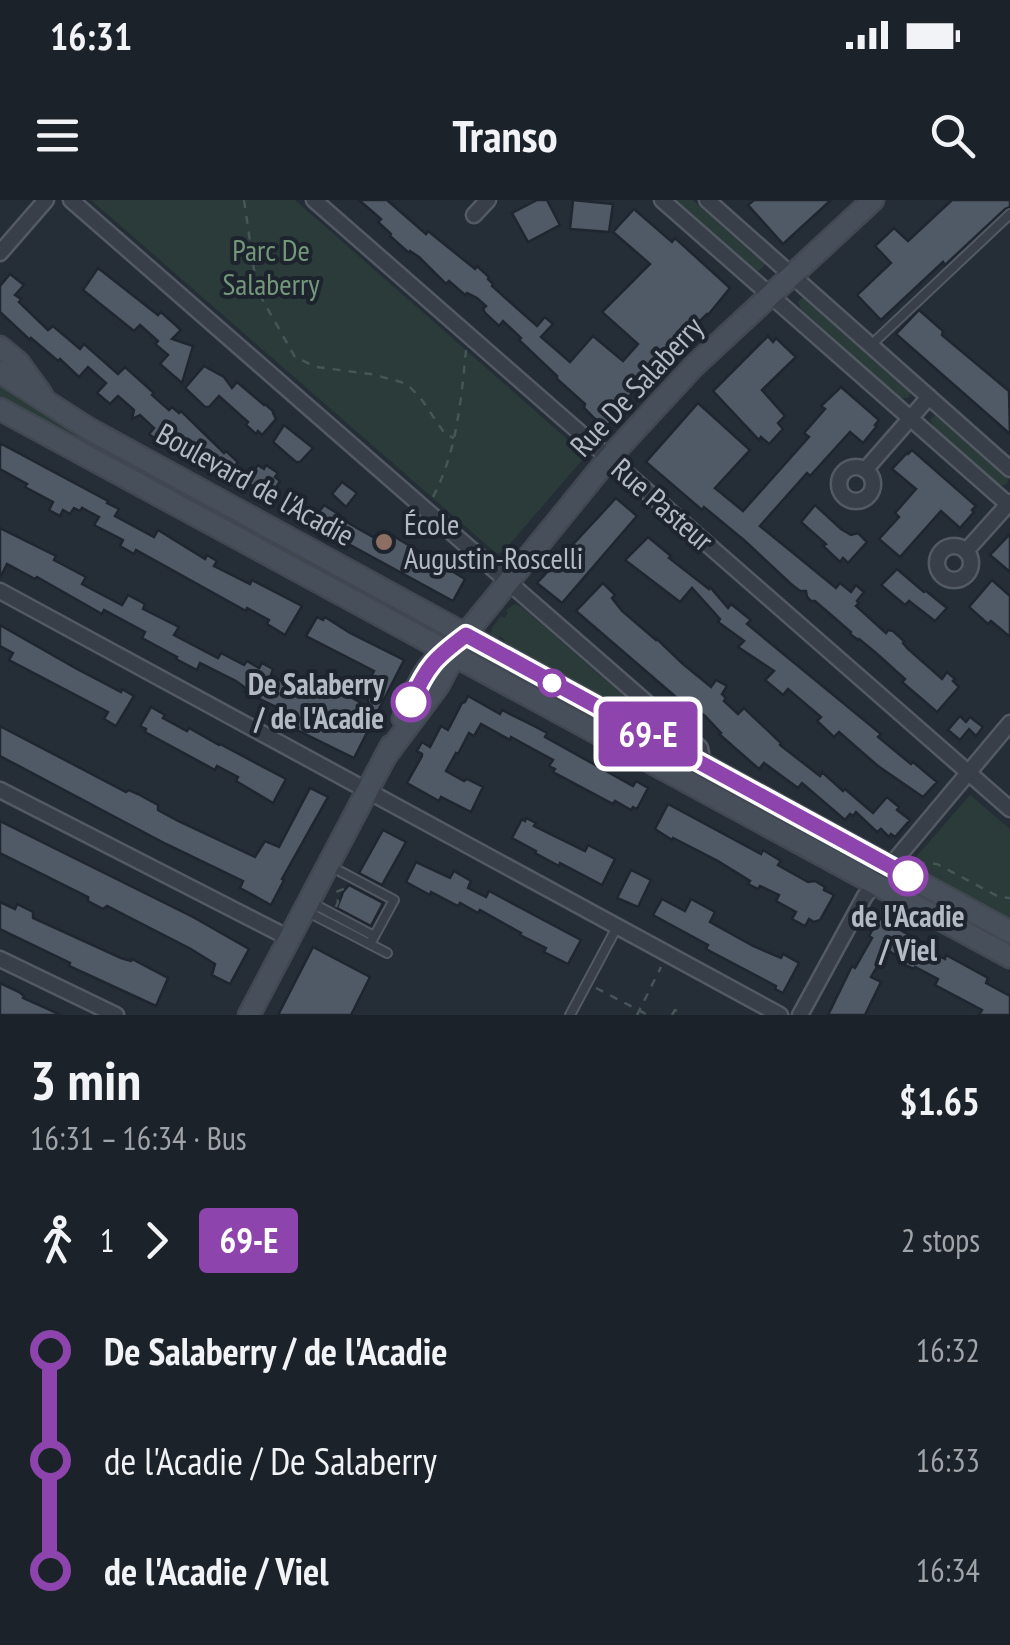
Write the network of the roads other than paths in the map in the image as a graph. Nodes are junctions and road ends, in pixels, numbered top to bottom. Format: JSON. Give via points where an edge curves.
{"nodes":[{"id":1,"x":46,"y":200,"type":"edge"},
{"id":2,"x":71,"y":200,"type":"edge"},
{"id":3,"x":314,"y":200,"type":"edge"},
{"id":4,"x":488,"y":200,"type":"edge"},
{"id":5,"x":662,"y":200,"type":"edge"},
{"id":6,"x":707,"y":200,"type":"edge"},
{"id":7,"x":873,"y":200,"type":"edge"},
{"id":8,"x":1010,"y":214,"type":"edge"},
{"id":9,"x":474,"y":216,"type":"dead end"},
{"id":10,"x":0,"y":253,"type":"edge"},
{"id":11,"x":792,"y":275,"type":"junction"},
{"id":12,"x":770,"y":294,"type":"junction"},
{"id":13,"x":871,"y":345,"type":"junction"},
{"id":14,"x":0,"y":347,"type":"edge"},
{"id":15,"x":0,"y":372,"type":"edge"},
{"id":16,"x":929,"y":397,"type":"junction"},
{"id":17,"x":50,"y":405,"type":"junction"},
{"id":18,"x":0,"y":409,"type":"edge"},
{"id":19,"x":910,"y":418,"type":"junction"},
{"id":20,"x":609,"y":458,"type":"junction"},
{"id":21,"x":1010,"y":468,"type":"edge"},
{"id":22,"x":865,"y":470,"type":"dead end"},
{"id":23,"x":1009,"y":504,"type":"edge"},
{"id":24,"x":966,"y":552,"type":"dead end"},
{"id":25,"x":507,"y":582,"type":"junction"},
{"id":26,"x":0,"y":591,"type":"edge"},
{"id":27,"x":466,"y":635,"type":"junction"},
{"id":28,"x":451,"y":652,"type":"junction"},
{"id":29,"x":655,"y":710,"type":"junction"},
{"id":30,"x":1010,"y":723,"type":"edge"},
{"id":31,"x":647,"y":734,"type":"junction"},
{"id":32,"x":636,"y":753,"type":"junction"},
{"id":33,"x":696,"y":761,"type":"junction"},
{"id":34,"x":969,"y":772,"type":"junction"},
{"id":35,"x":0,"y":790,"type":"edge"},
{"id":36,"x":367,"y":791,"type":"junction"},
{"id":37,"x":1010,"y":810,"type":"edge"},
{"id":38,"x":328,"y":864,"type":"junction"},
{"id":39,"x":900,"y":866,"type":"junction"},
{"id":40,"x":875,"y":883,"type":"junction"},
{"id":41,"x":306,"y":906,"type":"junction"},
{"id":42,"x":617,"y":927,"type":"junction"},
{"id":43,"x":1010,"y":932,"type":"edge"},
{"id":44,"x":289,"y":938,"type":"junction"},
{"id":45,"x":372,"y":940,"type":"junction"},
{"id":46,"x":387,"y":953,"type":"dead end"},
{"id":47,"x":1010,"y":957,"type":"edge"},
{"id":48,"x":0,"y":959,"type":"edge"},
{"id":49,"x":116,"y":1015,"type":"edge"},
{"id":50,"x":249,"y":1015,"type":"edge"},
{"id":51,"x":570,"y":1015,"type":"edge"},
{"id":52,"x":780,"y":1015,"type":"edge"},
{"id":53,"x":800,"y":1015,"type":"edge"}],
"edges":[{"from":1,"to":10,"type":"street"},
{"from":2,"to":25,"type":"street"},
{"from":3,"to":20,"type":"street","name":"Rue Pasteur"},
{"from":4,"to":9,"type":"street"},
{"from":5,"to":12,"type":"street"},
{"from":6,"to":11,"type":"street"},
{"from":7,"to":11,"type":"main road","name":"Rue De Salaberry"},
{"from":8,"to":13,"type":"lane"},
{"from":11,"to":12,"type":"main road","name":"Rue De Salaberry"},
{"from":11,"to":13,"type":"street"},
{"from":12,"to":19,"type":"street"},
{"from":12,"to":20,"type":"main road","name":"Rue De Salaberry"},
{"from":13,"to":16,"type":"street"},
{"from":14,"to":17,"type":"main road"},
{"from":15,"to":17,"type":"main road","name":"Boulevard de l'Acadie"},
{"from":16,"to":19,"type":"street"},
{"from":16,"to":21,"type":"street"},
{"from":17,"to":27,"type":"main road","name":"Boulevard de l'Acadie"},
{"from":18,"to":28,"type":"main road","name":"Boulevard de l'Acadie"},
{"from":19,"to":22,"type":"street"},
{"from":19,"to":23,"type":"street"},
{"from":20,"to":25,"type":"main road","name":"Rue De Salaberry"},
{"from":20,"to":34,"type":"street","name":"Rue Pasteur"},
{"from":23,"to":24,"type":"street"},
{"from":25,"to":27,"type":"main road","name":"Rue De Salaberry"},
{"from":25,"to":29,"type":"street"},
{"from":26,"to":36,"type":"street"},
{"from":27,"to":28,"type":"main road","name":"Rue De Salaberry"},
{"from":27,"to":31,"type":"main road","name":"Boulevard de l'Acadie"},
{"from":28,"to":32,"type":"main road","name":"Boulevard de l'Acadie"},
{"from":28,"to":36,"type":"main road","name":"Rue De Salaberry","via":[[434,659],[422,677]]},
{"from":29,"to":31,"type":"street"},
{"from":29,"to":33,"type":"street","via":[[699,746]]},
{"from":30,"to":34,"type":"street"},
{"from":31,"to":32,"type":"street"},
{"from":31,"to":33,"type":"main road","name":"Boulevard de l'Acadie"},
{"from":32,"to":40,"type":"main road","name":"Boulevard de l'Acadie"},
{"from":33,"to":39,"type":"main road","name":"Boulevard de l'Acadie"},
{"from":34,"to":37,"type":"street","name":"Rue Pasteur"},
{"from":34,"to":39,"type":"street"},
{"from":35,"to":44,"type":"street"},
{"from":36,"to":38,"type":"main road","name":"Rue De Salaberry"},
{"from":36,"to":42,"type":"street"},
{"from":38,"to":41,"type":"main road","name":"Rue De Salaberry"},
{"from":38,"to":45,"type":"lane","via":[[394,900]]},
{"from":39,"to":40,"type":"street"},
{"from":39,"to":43,"type":"main road","name":"Boulevard de l'Acadie"},
{"from":40,"to":47,"type":"main road","name":"Boulevard de l'Acadie"},
{"from":40,"to":53,"type":"street"},
{"from":41,"to":44,"type":"main road","name":"Rue De Salaberry"},
{"from":41,"to":45,"type":"lane"},
{"from":42,"to":51,"type":"lane"},
{"from":42,"to":52,"type":"street"},
{"from":44,"to":50,"type":"main road","name":"Rue De Salaberry"},
{"from":45,"to":46,"type":"lane"},
{"from":48,"to":49,"type":"street"}]}
